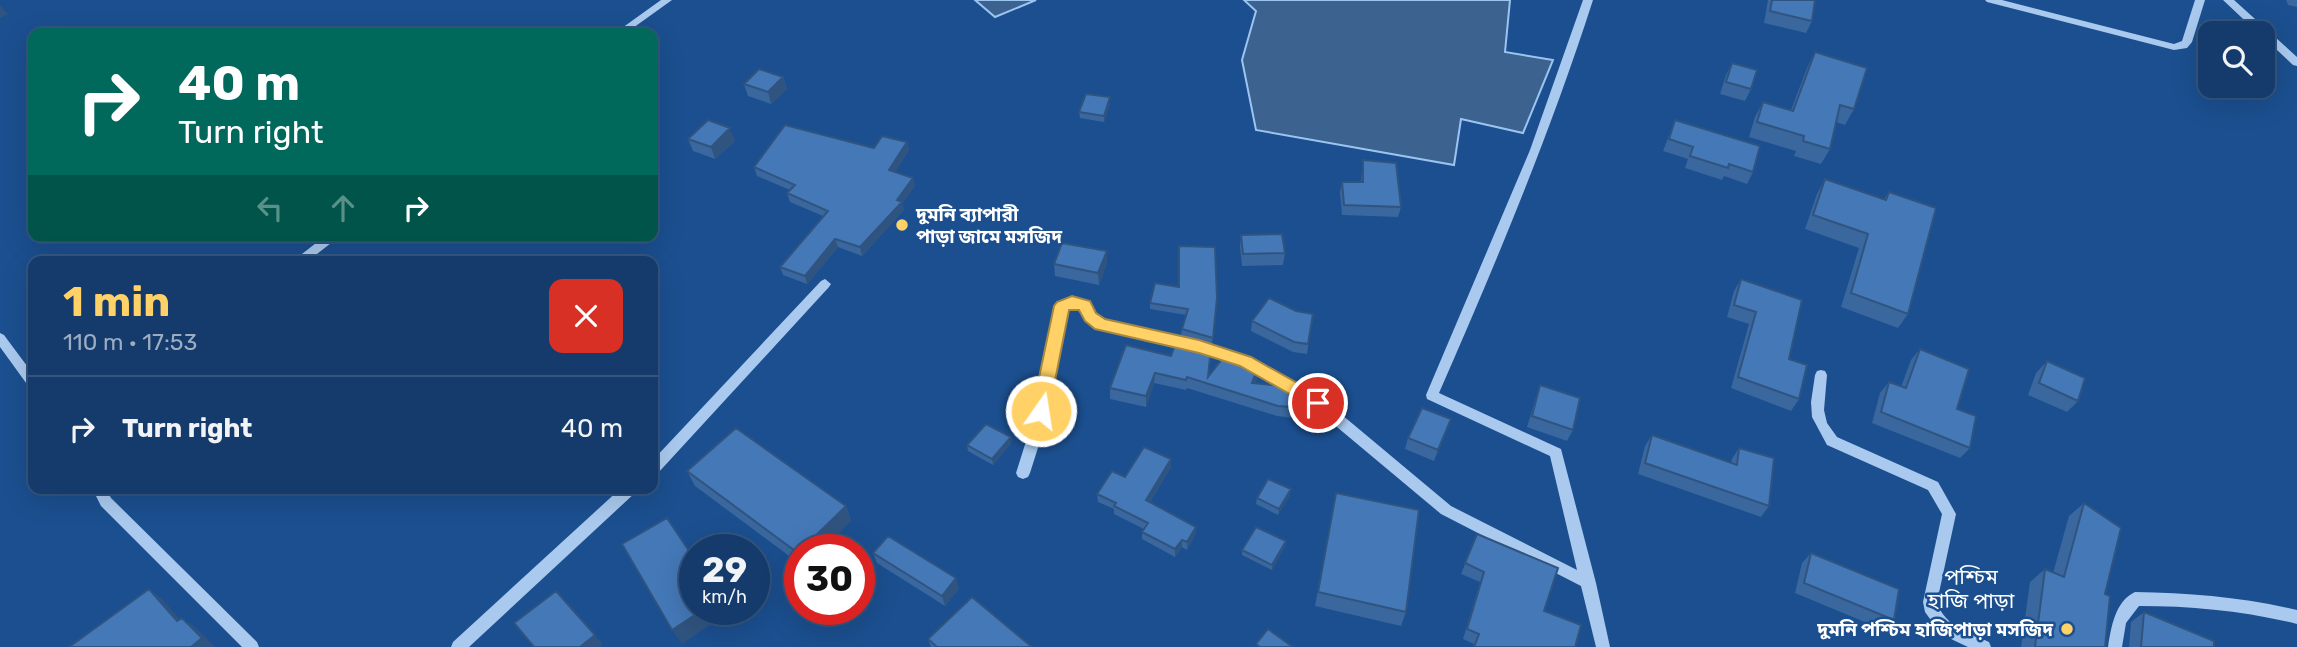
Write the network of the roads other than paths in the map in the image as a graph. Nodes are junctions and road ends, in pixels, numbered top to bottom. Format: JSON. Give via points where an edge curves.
{"nodes":[{"id":1,"x":667,"y":0,"type":"edge"},
{"id":2,"x":1588,"y":0,"type":"edge"},
{"id":3,"x":1990,"y":0,"type":"edge"},
{"id":4,"x":2200,"y":0,"type":"edge"},
{"id":5,"x":2228,"y":0,"type":"edge"},
{"id":6,"x":627,"y":28,"type":"edge"},
{"id":7,"x":2297,"y":63,"type":"edge"},
{"id":8,"x":326,"y":242,"type":"edge"},
{"id":9,"x":306,"y":256,"type":"edge"},
{"id":10,"x":825,"y":284,"type":"dead end"},
{"id":11,"x":0,"y":338,"type":"edge"},
{"id":12,"x":1821,"y":375,"type":"dead end"},
{"id":13,"x":28,"y":376,"type":"edge"},
{"id":14,"x":658,"y":463,"type":"edge"},
{"id":15,"x":1023,"y":473,"type":"dead end"},
{"id":16,"x":102,"y":494,"type":"edge"},
{"id":17,"x":624,"y":494,"type":"edge"},
{"id":18,"x":1589,"y":583,"type":"junction"},
{"id":19,"x":2297,"y":617,"type":"edge"},
{"id":20,"x":252,"y":647,"type":"edge"},
{"id":21,"x":458,"y":647,"type":"edge"},
{"id":22,"x":1604,"y":647,"type":"edge"},
{"id":23,"x":1984,"y":647,"type":"edge"},
{"id":24,"x":2115,"y":647,"type":"edge"}],
"edges":[{"from":1,"to":6,"type":"street"},
{"from":2,"to":18,"type":"street","via":[[1516,203],[1432,395],[1556,453]]},
{"from":3,"to":4,"type":"street","via":[[2174,47],[2187,42]]},
{"from":5,"to":7,"type":"street"},
{"from":8,"to":9,"type":"street"},
{"from":10,"to":14,"type":"street"},
{"from":11,"to":13,"type":"street"},
{"from":12,"to":23,"type":"street","via":[[1815,411],[1832,440],[1933,486],[1949,514],[1930,602],[1932,616]]},
{"from":15,"to":18,"type":"street","via":[[1062,306],[1079,302],[1101,325],[1245,362],[1318,403],[1446,510]]},
{"from":16,"to":20,"type":"street"},
{"from":17,"to":21,"type":"street"},
{"from":18,"to":22,"type":"street"},
{"from":19,"to":24,"type":"street","via":[[2196,599],[2135,599],[2119,621]]}]}
